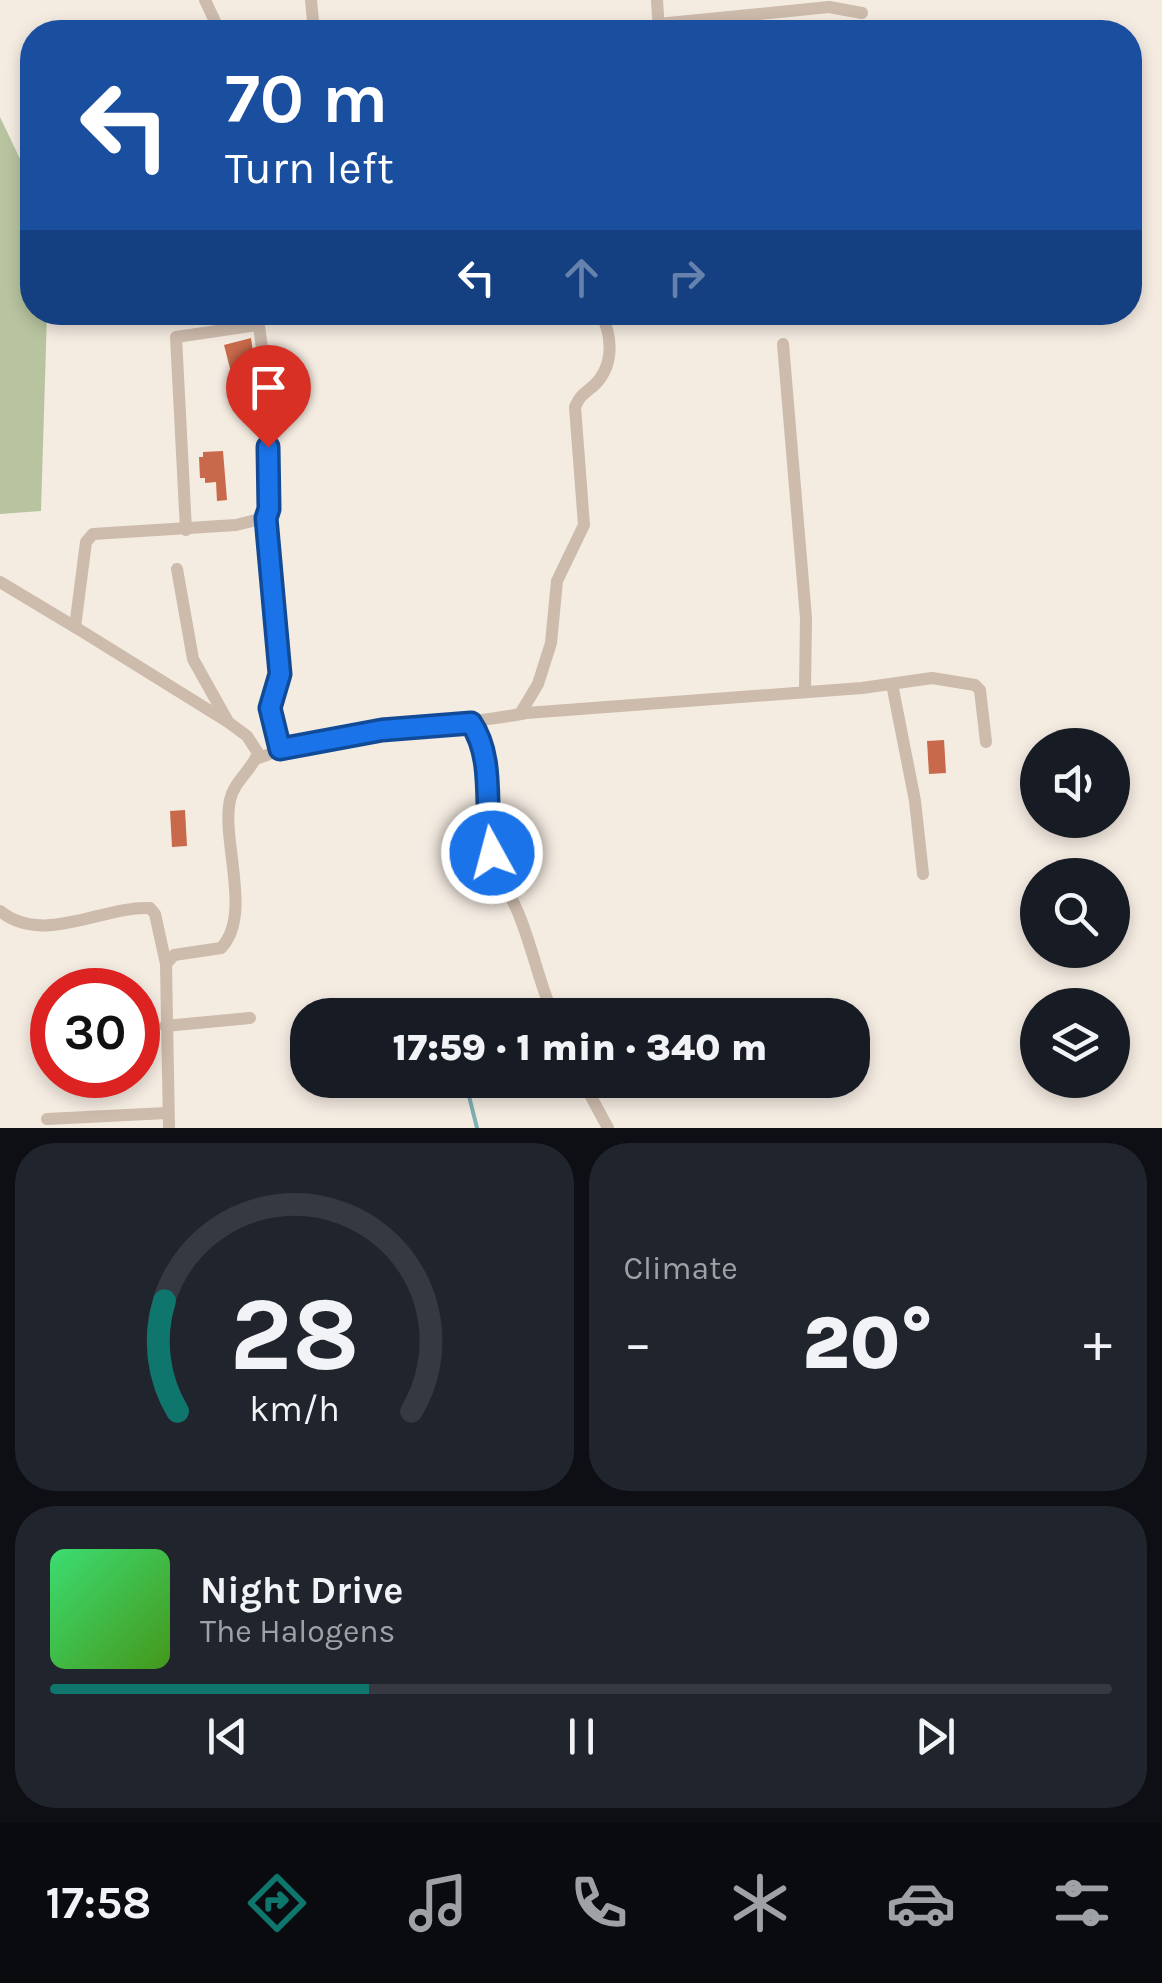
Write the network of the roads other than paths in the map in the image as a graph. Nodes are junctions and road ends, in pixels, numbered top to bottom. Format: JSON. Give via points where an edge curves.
{"nodes":[{"id":1,"x":862,"y":13,"type":"dead end"},
{"id":2,"x":732,"y":20,"type":"edge"},
{"id":3,"x":230,"y":325,"type":"edge"},
{"id":4,"x":258,"y":325,"type":"edge"},
{"id":5,"x":608,"y":325,"type":"edge"},
{"id":6,"x":783,"y":344,"type":"dead end"},
{"id":7,"x":266,"y":518,"type":"junction"},
{"id":8,"x":186,"y":530,"type":"junction"},
{"id":9,"x":177,"y":569,"type":"dead end"},
{"id":10,"x":0,"y":582,"type":"edge"},
{"id":11,"x":75,"y":627,"type":"junction"},
{"id":12,"x":892,"y":684,"type":"junction"},
{"id":13,"x":805,"y":690,"type":"junction"},
{"id":14,"x":520,"y":714,"type":"junction"},
{"id":15,"x":228,"y":722,"type":"junction"},
{"id":16,"x":471,"y":723,"type":"junction"},
{"id":17,"x":986,"y":742,"type":"dead end"},
{"id":18,"x":280,"y":749,"type":"junction"},
{"id":19,"x":256,"y":759,"type":"junction"},
{"id":20,"x":924,"y":874,"type":"dead end"},
{"id":21,"x":0,"y":911,"type":"edge"},
{"id":22,"x":166,"y":964,"type":"junction"},
{"id":23,"x":547,"y":998,"type":"edge"},
{"id":24,"x":250,"y":1018,"type":"dead end"},
{"id":25,"x":165,"y":1026,"type":"junction"},
{"id":26,"x":592,"y":1098,"type":"edge"},
{"id":27,"x":167,"y":1112,"type":"junction"},
{"id":28,"x":48,"y":1118,"type":"dead end"},
{"id":29,"x":168,"y":1128,"type":"edge"},
{"id":30,"x":608,"y":1128,"type":"edge"}],
"edges":[{"from":1,"to":2,"type":"street","via":[[829,7]]},
{"from":3,"to":8,"type":"street","via":[[176,337]]},
{"from":4,"to":7,"type":"street","via":[[270,406]]},
{"from":5,"to":14,"type":"street","via":[[611,352],[604,373],[576,407],[584,525],[557,581],[550,644]]},
{"from":6,"to":13,"type":"street","via":[[806,618]]},
{"from":7,"to":8,"type":"street"},
{"from":7,"to":18,"type":"street","via":[[280,674],[270,708]]},
{"from":8,"to":11,"type":"street","via":[[93,534],[86,542]]},
{"from":9,"to":15,"type":"street","via":[[192,659]]},
{"from":10,"to":11,"type":"street"},
{"from":11,"to":15,"type":"street"},
{"from":12,"to":13,"type":"street"},
{"from":12,"to":17,"type":"street","via":[[932,678],[975,685]]},
{"from":12,"to":20,"type":"street"},
{"from":13,"to":14,"type":"street"},
{"from":14,"to":16,"type":"street"},
{"from":15,"to":19,"type":"street","via":[[254,744]]},
{"from":16,"to":18,"type":"street","via":[[382,730]]},
{"from":16,"to":23,"type":"street","via":[[482,741],[485,816],[500,883],[522,922]]},
{"from":18,"to":19,"type":"street"},
{"from":19,"to":22,"type":"street","via":[[230,800],[230,935],[221,948],[174,955]]},
{"from":21,"to":22,"type":"street","via":[[32,926],[150,908]]},
{"from":22,"to":25,"type":"street"},
{"from":24,"to":25,"type":"street"},
{"from":25,"to":27,"type":"street"},
{"from":26,"to":30,"type":"street"},
{"from":27,"to":28,"type":"street"},
{"from":27,"to":29,"type":"street"}]}
